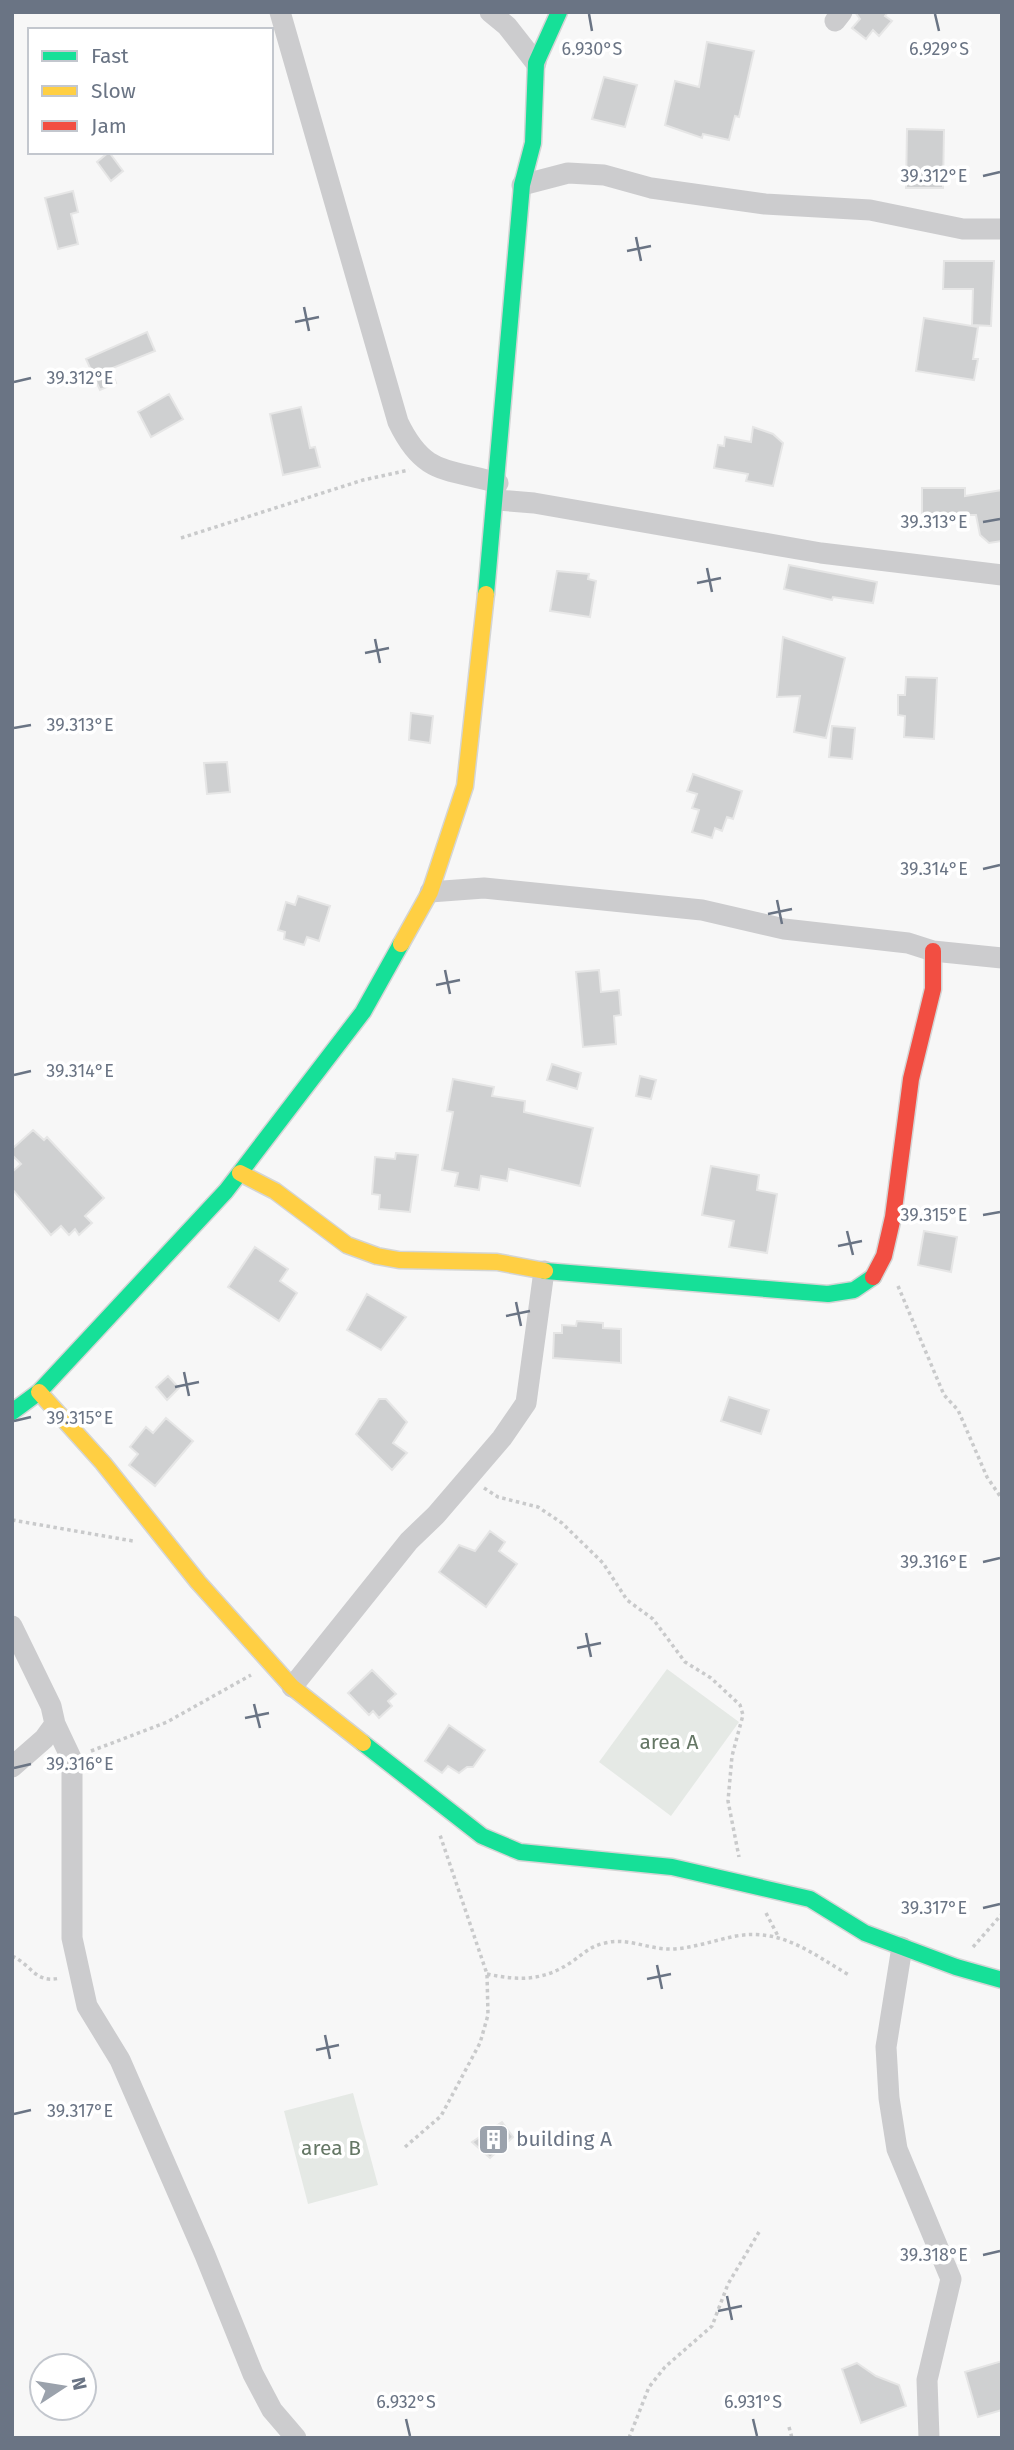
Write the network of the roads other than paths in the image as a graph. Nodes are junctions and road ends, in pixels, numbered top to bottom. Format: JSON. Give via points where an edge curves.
{"nodes":[{"id":1,"x":280,"y":12,"type":"edge"},
{"id":2,"x":490,"y":12,"type":"edge"},
{"id":3,"x":559,"y":12,"type":"edge"},
{"id":4,"x":536,"y":63,"type":"junction"},
{"id":5,"x":522,"y":185,"type":"junction"},
{"id":6,"x":1002,"y":229,"type":"edge"},
{"id":7,"x":497,"y":491,"type":"junction"},
{"id":8,"x":1002,"y":575,"type":"edge"},
{"id":9,"x":430,"y":892,"type":"junction"},
{"id":10,"x":933,"y":951,"type":"junction"},
{"id":11,"x":1002,"y":958,"type":"edge"},
{"id":12,"x":240,"y":1172,"type":"junction"},
{"id":13,"x":544,"y":1271,"type":"junction"},
{"id":14,"x":39,"y":1392,"type":"junction"},
{"id":15,"x":12,"y":1412,"type":"edge"},
{"id":16,"x":12,"y":1626,"type":"edge"},
{"id":17,"x":292,"y":1687,"type":"junction"},
{"id":18,"x":55,"y":1724,"type":"junction"},
{"id":19,"x":12,"y":1766,"type":"edge"},
{"id":20,"x":902,"y":1947,"type":"junction"},
{"id":21,"x":1002,"y":1980,"type":"edge"},
{"id":22,"x":296,"y":2438,"type":"edge"},
{"id":23,"x":929,"y":2438,"type":"edge"}],
"edges":[{"from":1,"to":7,"type":"street","via":[[398,422],[418,456]]},
{"from":2,"to":4,"type":"street"},
{"from":3,"to":4,"type":"street"},
{"from":4,"to":5,"type":"street","via":[[533,143]]},
{"from":5,"to":6,"type":"street","via":[[568,173],[604,175],[651,188],[765,204],[870,210],[963,229]]},
{"from":5,"to":7,"type":"street"},
{"from":7,"to":8,"type":"street","via":[[548,505],[821,553]]},
{"from":7,"to":9,"type":"street","via":[[465,786]]},
{"from":9,"to":10,"type":"street","via":[[484,888],[702,910],[783,929],[908,943]]},
{"from":9,"to":12,"type":"street","via":[[363,1012]]},
{"from":10,"to":11,"type":"street"},
{"from":10,"to":13,"type":"street","via":[[933,989],[911,1079],[893,1217],[876,1275],[854,1290],[828,1294]]},
{"from":12,"to":13,"type":"street","via":[[275,1191],[347,1245],[377,1256],[496,1262]]},
{"from":12,"to":14,"type":"street"},
{"from":13,"to":17,"type":"street","via":[[526,1403],[502,1438],[409,1541]]},
{"from":14,"to":15,"type":"street"},
{"from":14,"to":17,"type":"street"},
{"from":16,"to":18,"type":"street","via":[[51,1706]]},
{"from":17,"to":20,"type":"street","via":[[482,1836],[520,1852],[672,1867],[810,1899],[865,1933]]},
{"from":18,"to":19,"type":"street"},
{"from":18,"to":22,"type":"street","via":[[72,1760],[72,1927],[87,2006],[120,2060],[253,2374],[272,2410]]},
{"from":20,"to":21,"type":"street"},
{"from":20,"to":23,"type":"street","via":[[886,2047],[888,2098],[897,2149],[951,2278],[927,2381]]}]}
